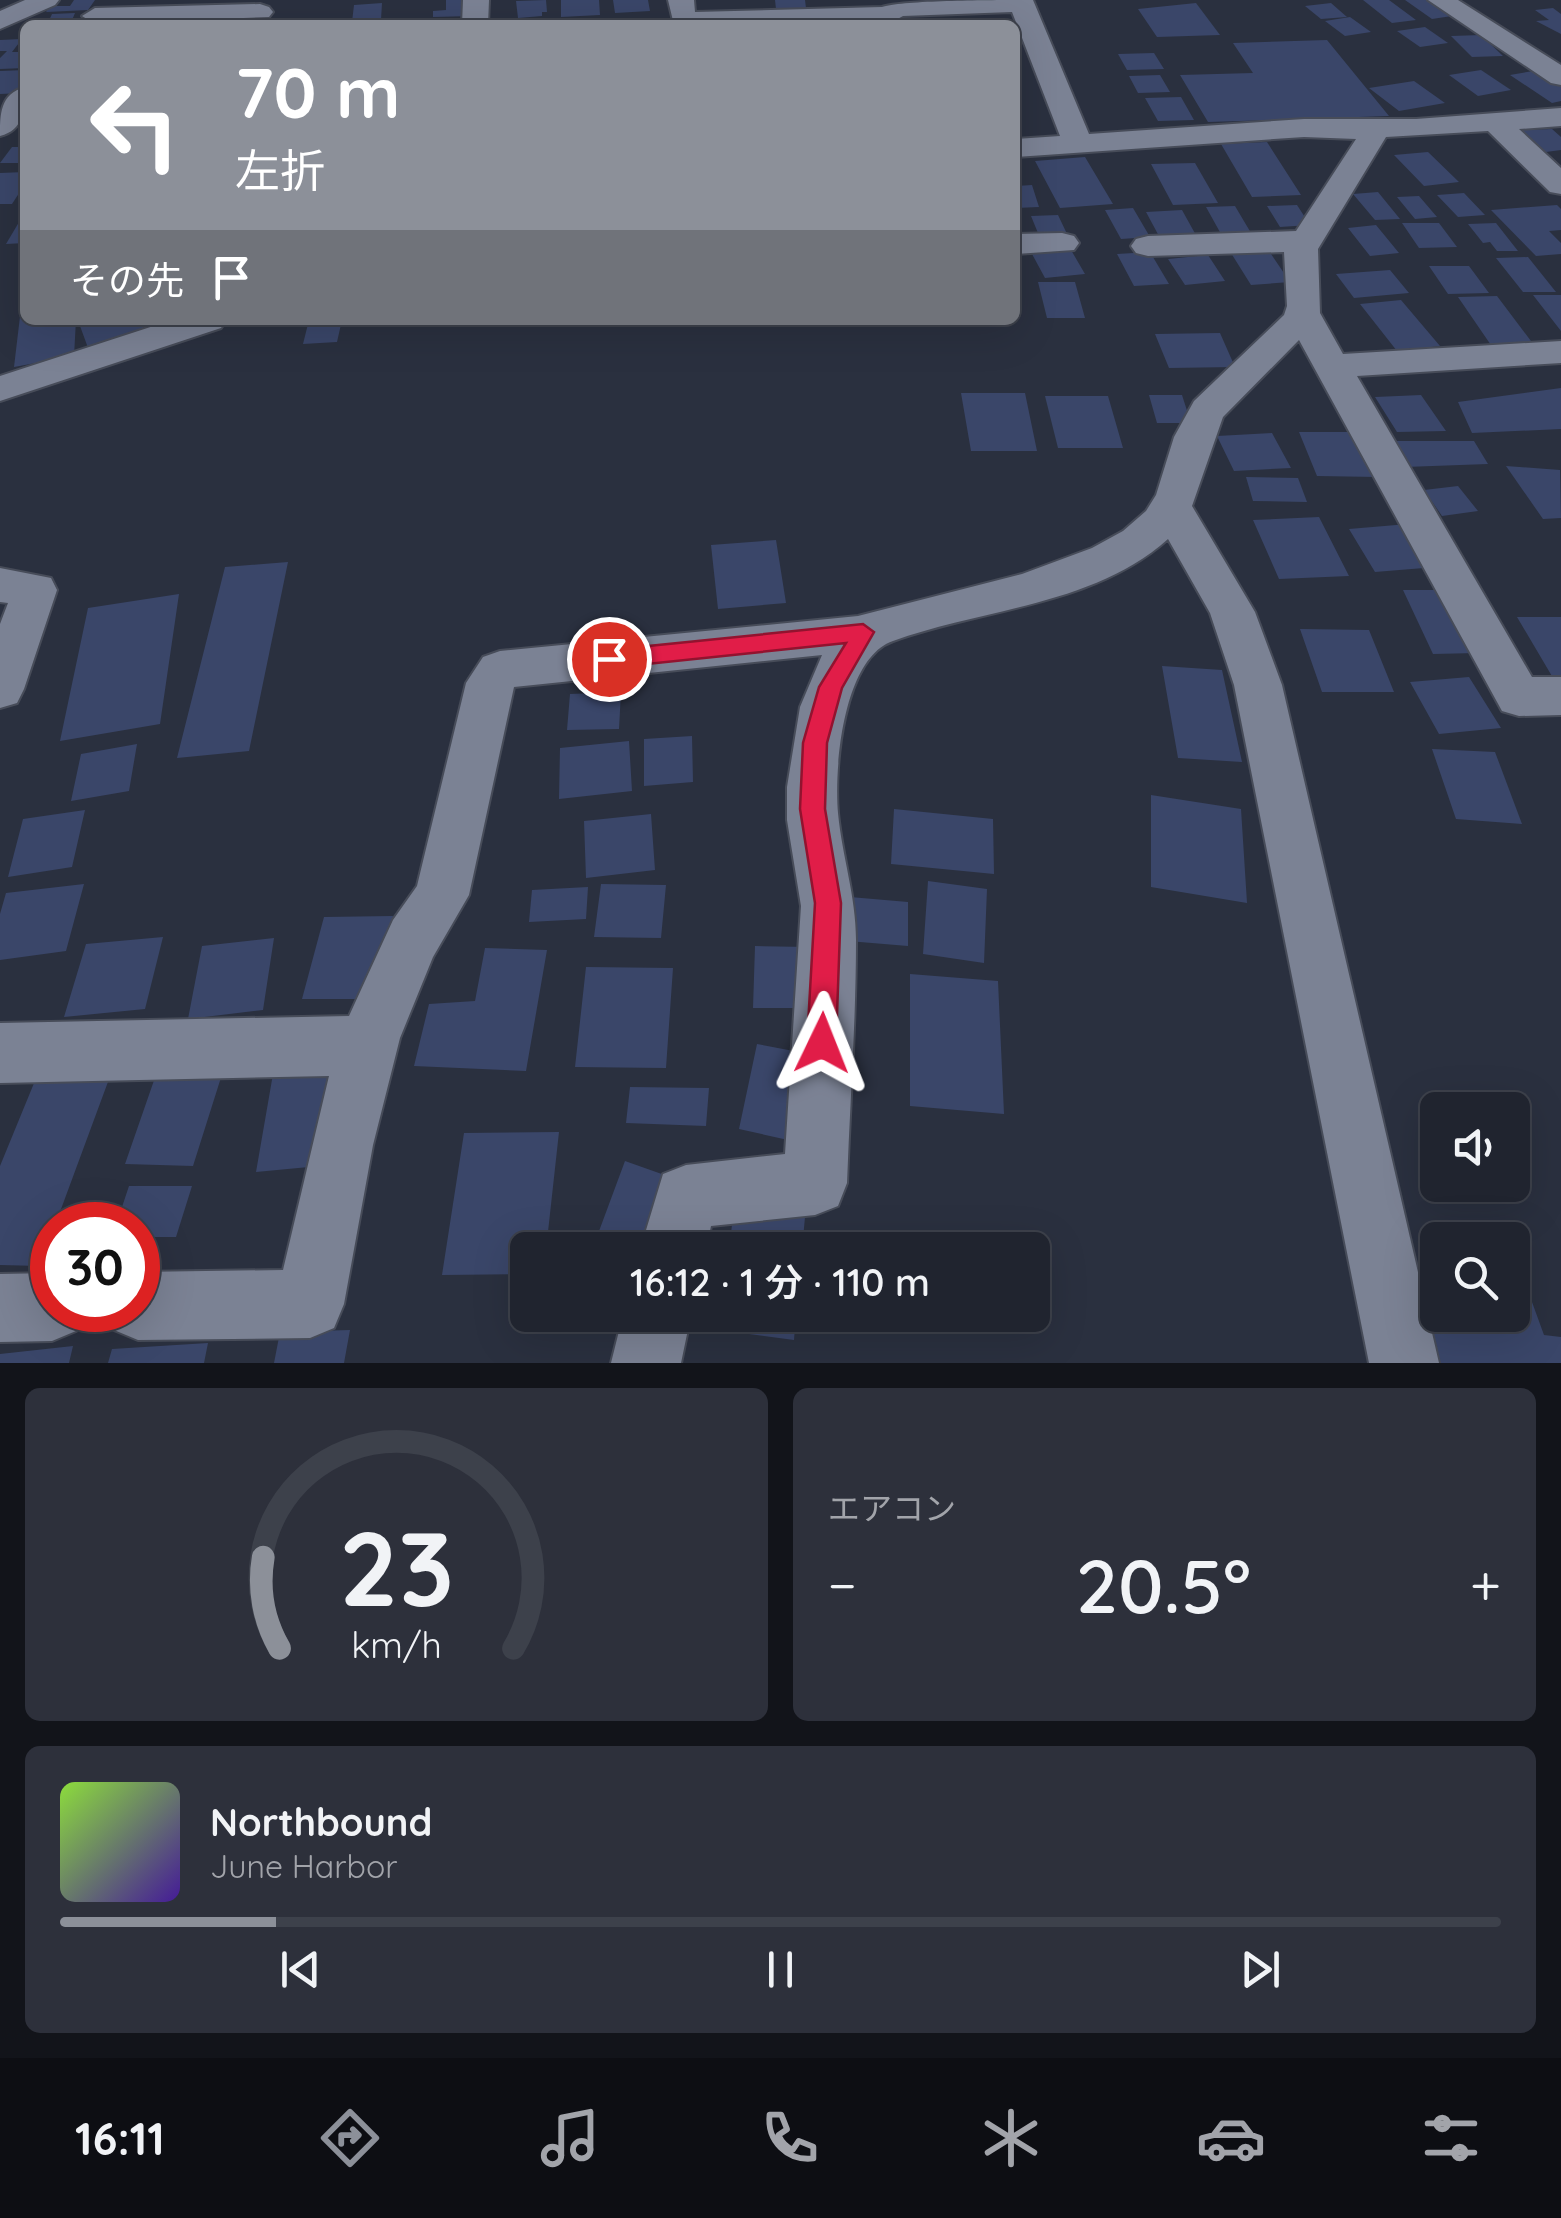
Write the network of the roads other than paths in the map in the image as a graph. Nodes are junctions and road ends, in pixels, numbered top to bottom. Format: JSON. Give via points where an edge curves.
{"nodes":[{"id":1,"x":46,"y":0,"type":"edge"},
{"id":2,"x":681,"y":0,"type":"edge"},
{"id":3,"x":1441,"y":0,"type":"edge"},
{"id":4,"x":1020,"y":2,"type":"edge"},
{"id":5,"x":892,"y":4,"type":"edge"},
{"id":6,"x":260,"y":12,"type":"dead end"},
{"id":7,"x":95,"y":13,"type":"edge"},
{"id":8,"x":6,"y":16,"type":"edge"},
{"id":9,"x":1561,"y":76,"type":"edge"},
{"id":10,"x":20,"y":102,"type":"edge"},
{"id":11,"x":1561,"y":117,"type":"edge"},
{"id":12,"x":1493,"y":120,"type":"junction"},
{"id":13,"x":0,"y":127,"type":"edge"},
{"id":14,"x":1370,"y":128,"type":"junction"},
{"id":15,"x":1079,"y":145,"type":"junction"},
{"id":16,"x":1020,"y":148,"type":"edge"},
{"id":17,"x":1561,"y":185,"type":"edge"},
{"id":18,"x":1306,"y":241,"type":"junction"},
{"id":19,"x":1062,"y":243,"type":"dead end"},
{"id":20,"x":1020,"y":244,"type":"edge"},
{"id":21,"x":1148,"y":246,"type":"dead end"},
{"id":22,"x":1302,"y":313,"type":"junction"},
{"id":23,"x":193,"y":325,"type":"edge"},
{"id":24,"x":1561,"y":352,"type":"edge"},
{"id":25,"x":1332,"y":366,"type":"junction"},
{"id":26,"x":0,"y":389,"type":"edge"},
{"id":27,"x":1170,"y":504,"type":"junction"},
{"id":28,"x":0,"y":585,"type":"edge"},
{"id":29,"x":863,"y":632,"type":"junction"},
{"id":30,"x":0,"y":689,"type":"edge"},
{"id":31,"x":1561,"y":696,"type":"edge"},
{"id":32,"x":367,"y":1045,"type":"junction"},
{"id":33,"x":0,"y":1053,"type":"edge"},
{"id":34,"x":677,"y":1232,"type":"edge"},
{"id":35,"x":160,"y":1306,"type":"edge"},
{"id":36,"x":30,"y":1307,"type":"edge"},
{"id":37,"x":0,"y":1308,"type":"edge"},
{"id":38,"x":654,"y":1332,"type":"edge"},
{"id":39,"x":646,"y":1363,"type":"edge"},
{"id":40,"x":1404,"y":1363,"type":"edge"}],
"edges":[{"from":1,"to":8,"type":"street"},
{"from":2,"to":5,"type":"street","via":[[683,20],[892,14]]},
{"from":3,"to":9,"type":"street"},
{"from":4,"to":5,"type":"street"},
{"from":4,"to":15,"type":"street"},
{"from":6,"to":7,"type":"street"},
{"from":10,"to":13,"type":"street"},
{"from":11,"to":12,"type":"street"},
{"from":12,"to":14,"type":"street"},
{"from":12,"to":17,"type":"street"},
{"from":14,"to":15,"type":"street"},
{"from":14,"to":18,"type":"street","via":[[1371,138]]},
{"from":15,"to":16,"type":"street"},
{"from":18,"to":21,"type":"street"},
{"from":18,"to":22,"type":"street"},
{"from":19,"to":20,"type":"street"},
{"from":22,"to":25,"type":"street"},
{"from":22,"to":27,"type":"street","via":[[1208,409]]},
{"from":23,"to":26,"type":"street"},
{"from":24,"to":25,"type":"street"},
{"from":25,"to":31,"type":"street","via":[[1519,697]]},
{"from":27,"to":29,"type":"street","via":[[1160,523],[1124,550],[1087,566],[1026,590]]},
{"from":27,"to":40,"type":"street","via":[[1232,612],[1258,685]]},
{"from":28,"to":30,"type":"street","via":[[35,590]]},
{"from":29,"to":32,"type":"street","via":[[500,670],[490,683],[442,896],[420,924]]},
{"from":29,"to":34,"type":"street","via":[[831,687],[815,743],[812,809],[828,903],[815,1183],[686,1197]]},
{"from":32,"to":33,"type":"street"},
{"from":32,"to":35,"type":"street","via":[[310,1304]]},
{"from":36,"to":37,"type":"street"},
{"from":38,"to":39,"type":"street"}]}
